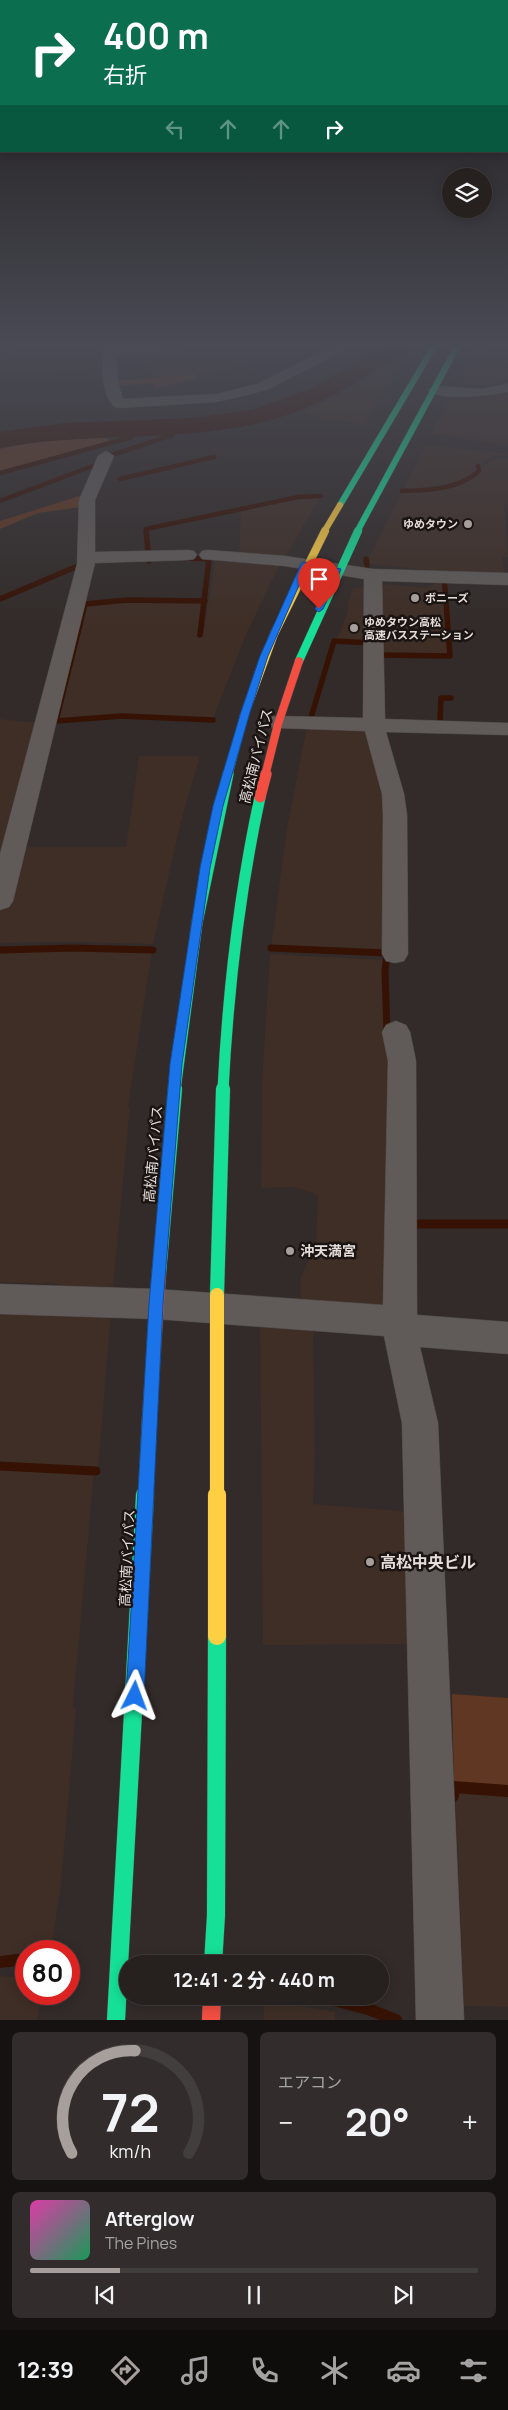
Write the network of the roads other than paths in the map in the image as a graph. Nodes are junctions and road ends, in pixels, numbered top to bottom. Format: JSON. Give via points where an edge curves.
{"nodes":[{"id":1,"x":380,"y":437,"type":"edge"},
{"id":2,"x":408,"y":437,"type":"edge"},
{"id":3,"x":106,"y":456,"type":"dead end"},
{"id":4,"x":188,"y":556,"type":"dead end"},
{"id":5,"x":208,"y":556,"type":"dead end"},
{"id":6,"x":86,"y":558,"type":"junction"},
{"id":7,"x":304,"y":564,"type":"junction"},
{"id":8,"x":337,"y":569,"type":"junction"},
{"id":9,"x":373,"y":575,"type":"junction"},
{"id":10,"x":508,"y":579,"type":"edge"},
{"id":11,"x":278,"y":722,"type":"junction"},
{"id":12,"x":374,"y":726,"type":"junction"},
{"id":13,"x":508,"y":729,"type":"edge"},
{"id":14,"x":0,"y":901,"type":"edge"},
{"id":15,"x":395,"y":954,"type":"dead end"},
{"id":16,"x":396,"y":1032,"type":"dead end"},
{"id":17,"x":0,"y":1299,"type":"edge"},
{"id":18,"x":156,"y":1304,"type":"junction"},
{"id":19,"x":218,"y":1308,"type":"junction"},
{"id":20,"x":400,"y":1326,"type":"junction"},
{"id":21,"x":508,"y":1338,"type":"edge"},
{"id":22,"x":214,"y":1955,"type":"edge"},
{"id":23,"x":212,"y":2005,"type":"edge"},
{"id":24,"x":116,"y":2020,"type":"edge"},
{"id":25,"x":211,"y":2020,"type":"edge"},
{"id":26,"x":440,"y":2020,"type":"edge"}],
"edges":[{"from":1,"to":7,"type":"highway","name":"高松南バイパス"},
{"from":2,"to":8,"type":"highway","name":"高松南バイパス"},
{"from":3,"to":6,"type":"street","via":[[87,500]]},
{"from":4,"to":6,"type":"street"},
{"from":5,"to":7,"type":"street"},
{"from":6,"to":14,"type":"street"},
{"from":7,"to":8,"type":"street"},
{"from":7,"to":18,"type":"highway","name":"高松南バイパス","via":[[264,656],[242,722],[218,806],[205,868],[176,1064]]},
{"from":8,"to":9,"type":"street"},
{"from":8,"to":11,"type":"highway","name":"高松南バイパス"},
{"from":9,"to":10,"type":"street"},
{"from":9,"to":12,"type":"street"},
{"from":11,"to":12,"type":"street"},
{"from":11,"to":19,"type":"highway","name":"高松南バイパス","via":[[247,867],[225,1043]]},
{"from":12,"to":13,"type":"street"},
{"from":12,"to":15,"type":"street","via":[[393,794],[395,815]]},
{"from":16,"to":20,"type":"street","via":[[402,1060]]},
{"from":17,"to":18,"type":"street"},
{"from":18,"to":19,"type":"street"},
{"from":18,"to":24,"type":"highway","name":"高松南バイパス"},
{"from":19,"to":20,"type":"street","via":[[388,1321]]},
{"from":19,"to":22,"type":"highway","name":"高松南バイパス"},
{"from":20,"to":21,"type":"street","via":[[414,1331]]},
{"from":20,"to":26,"type":"street","via":[[420,1423]]},
{"from":23,"to":25,"type":"highway"}]}
